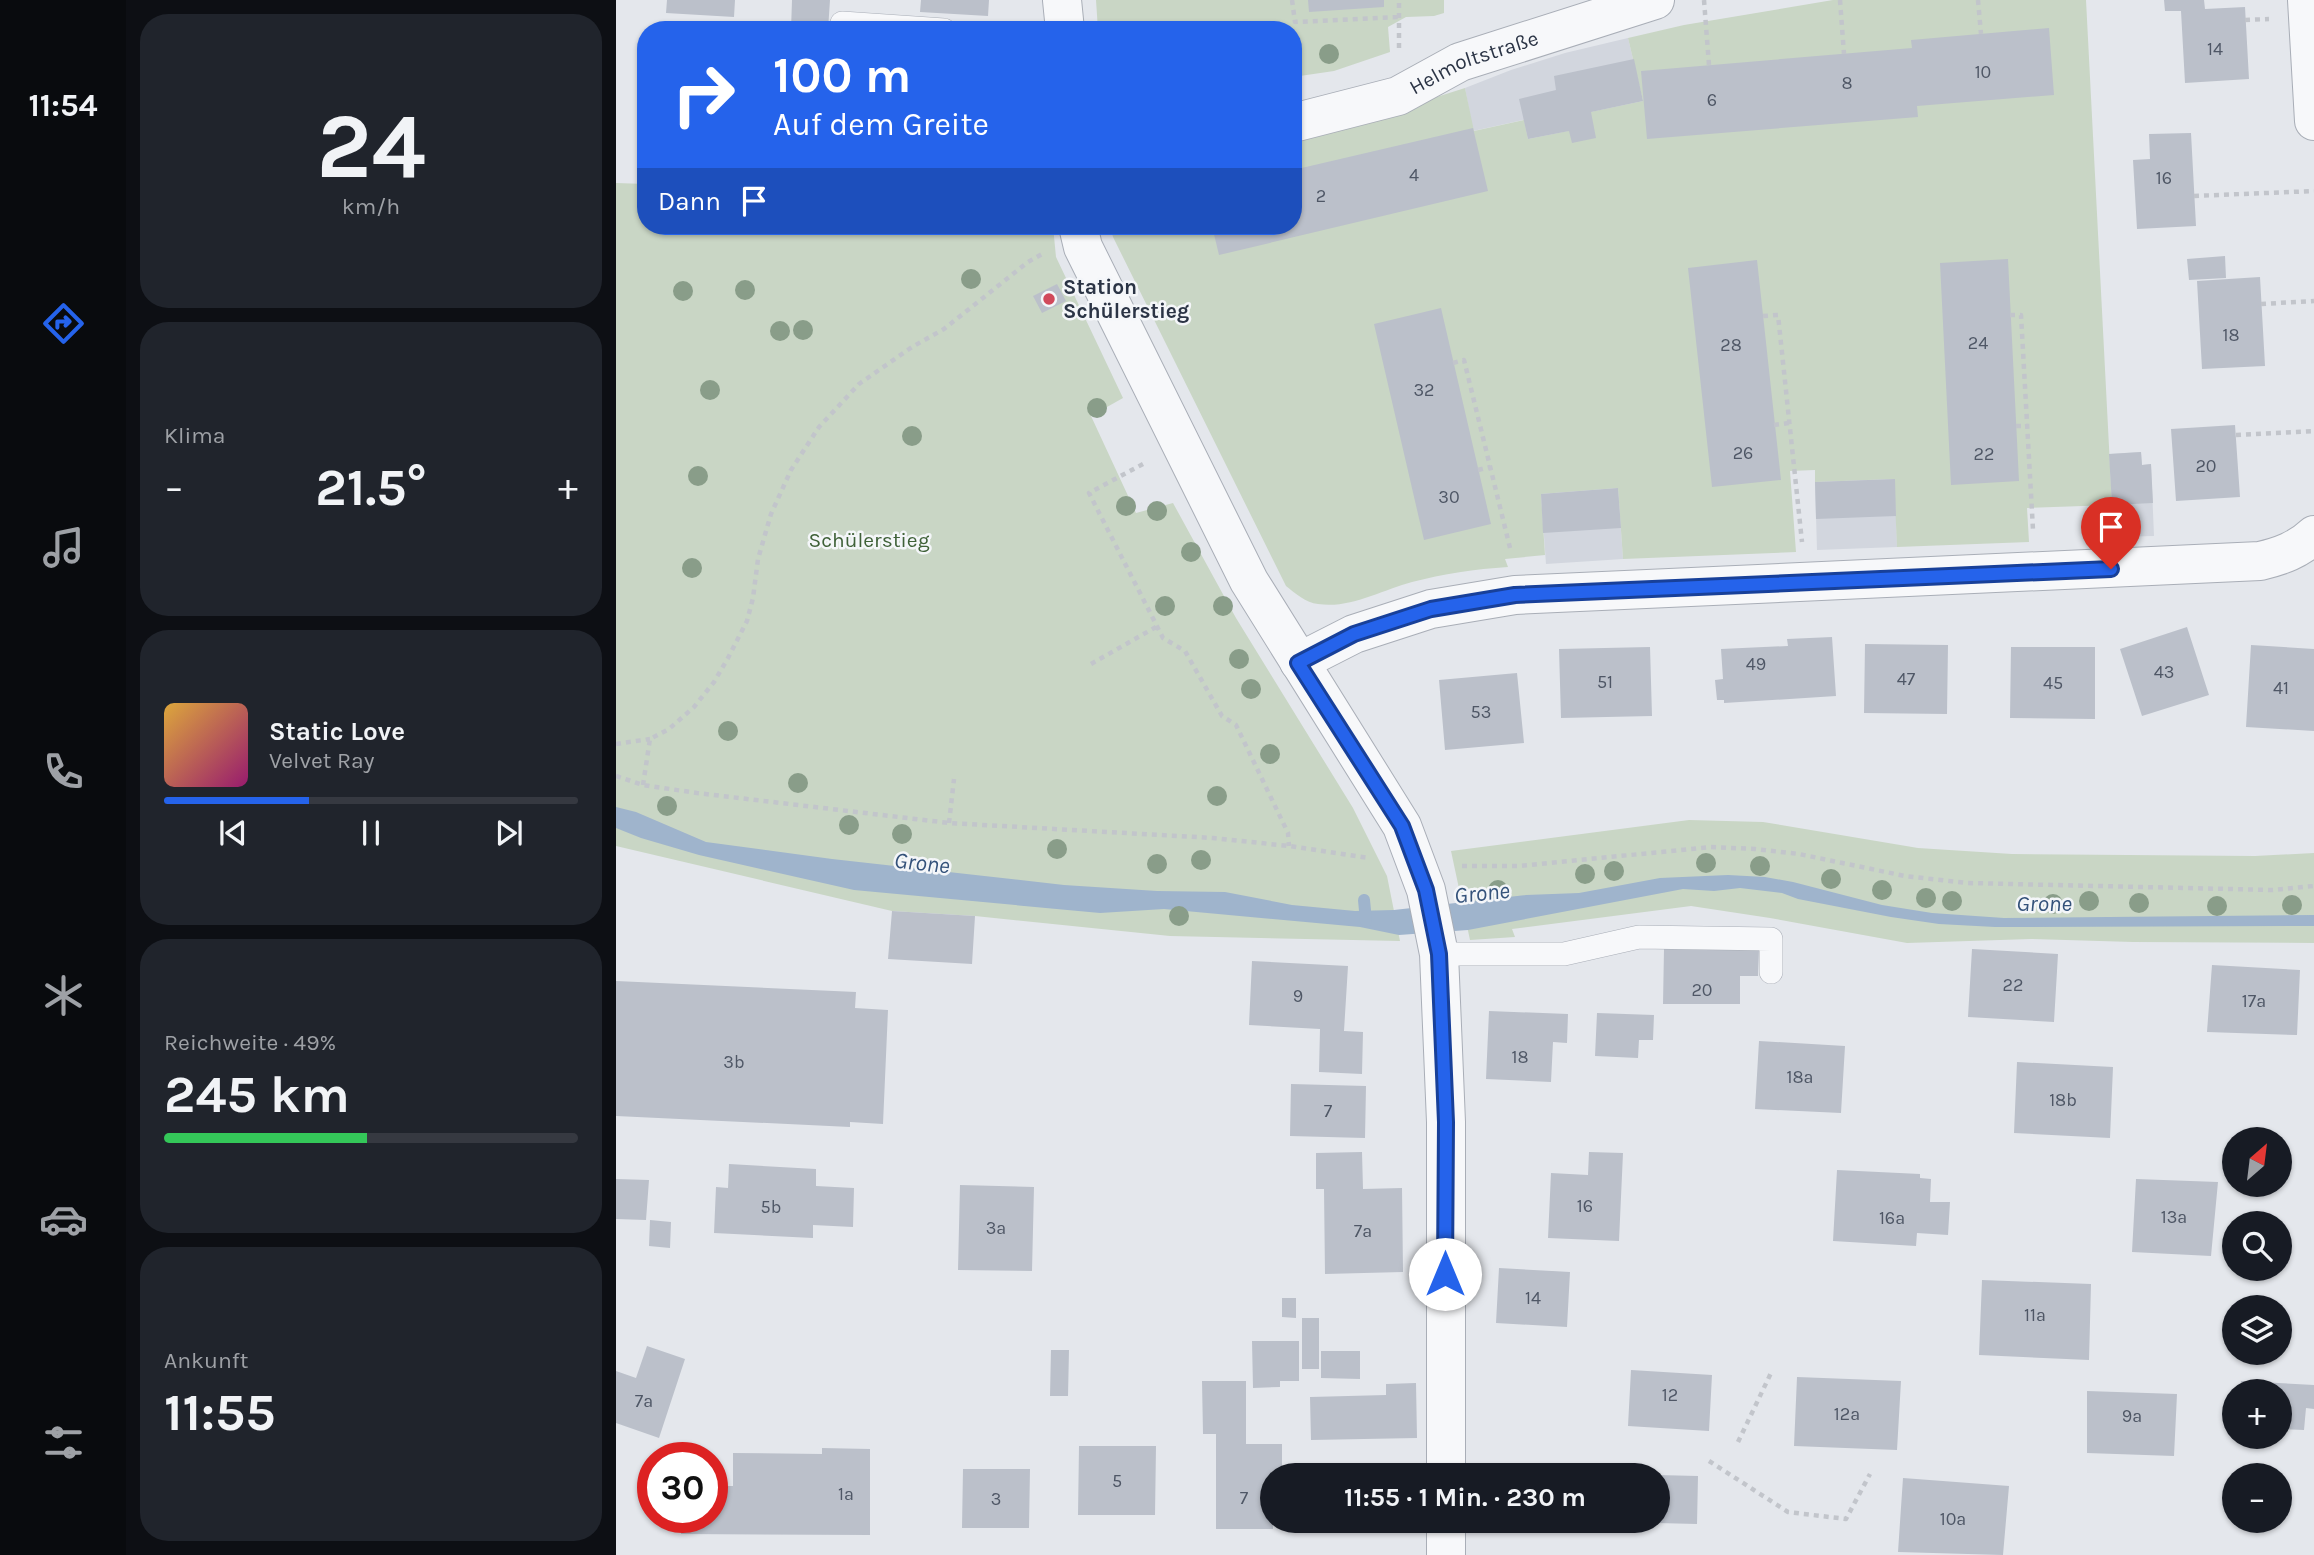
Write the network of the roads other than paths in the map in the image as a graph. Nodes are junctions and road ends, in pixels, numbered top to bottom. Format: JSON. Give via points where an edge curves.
{"nodes":[{"id":1,"x":1062,"y":0,"type":"edge"},
{"id":2,"x":1655,"y":0,"type":"edge"},
{"id":3,"x":2307,"y":0,"type":"edge"},
{"id":4,"x":1064,"y":21,"type":"edge"},
{"id":5,"x":1302,"y":121,"type":"edge"},
{"id":6,"x":2314,"y":121,"type":"edge"},
{"id":7,"x":1080,"y":235,"type":"edge"},
{"id":8,"x":2314,"y":535,"type":"edge"},
{"id":9,"x":1298,"y":663,"type":"junction"},
{"id":10,"x":1437,"y":946,"type":"junction"},
{"id":11,"x":1771,"y":972,"type":"dead end"},
{"id":12,"x":1446,"y":1463,"type":"edge"},
{"id":13,"x":1446,"y":1533,"type":"edge"},
{"id":14,"x":1446,"y":1555,"type":"edge"}],
"edges":[{"from":1,"to":4,"type":"street"},
{"from":2,"to":5,"type":"street","name":"Helmoltstraße","via":[[1460,62],[1398,96]]},
{"from":3,"to":6,"type":"street"},
{"from":7,"to":9,"type":"street","via":[[1249,581]]},
{"from":8,"to":9,"type":"street","via":[[2299,548],[2260,561],[1515,595],[1431,609],[1354,634]]},
{"from":9,"to":10,"type":"street","via":[[1402,826],[1422,877]]},
{"from":10,"to":11,"type":"lane","via":[[1564,954],[1639,937],[1771,939]]},
{"from":10,"to":12,"type":"street","via":[[1446,1122]]},
{"from":13,"to":14,"type":"street"}]}
